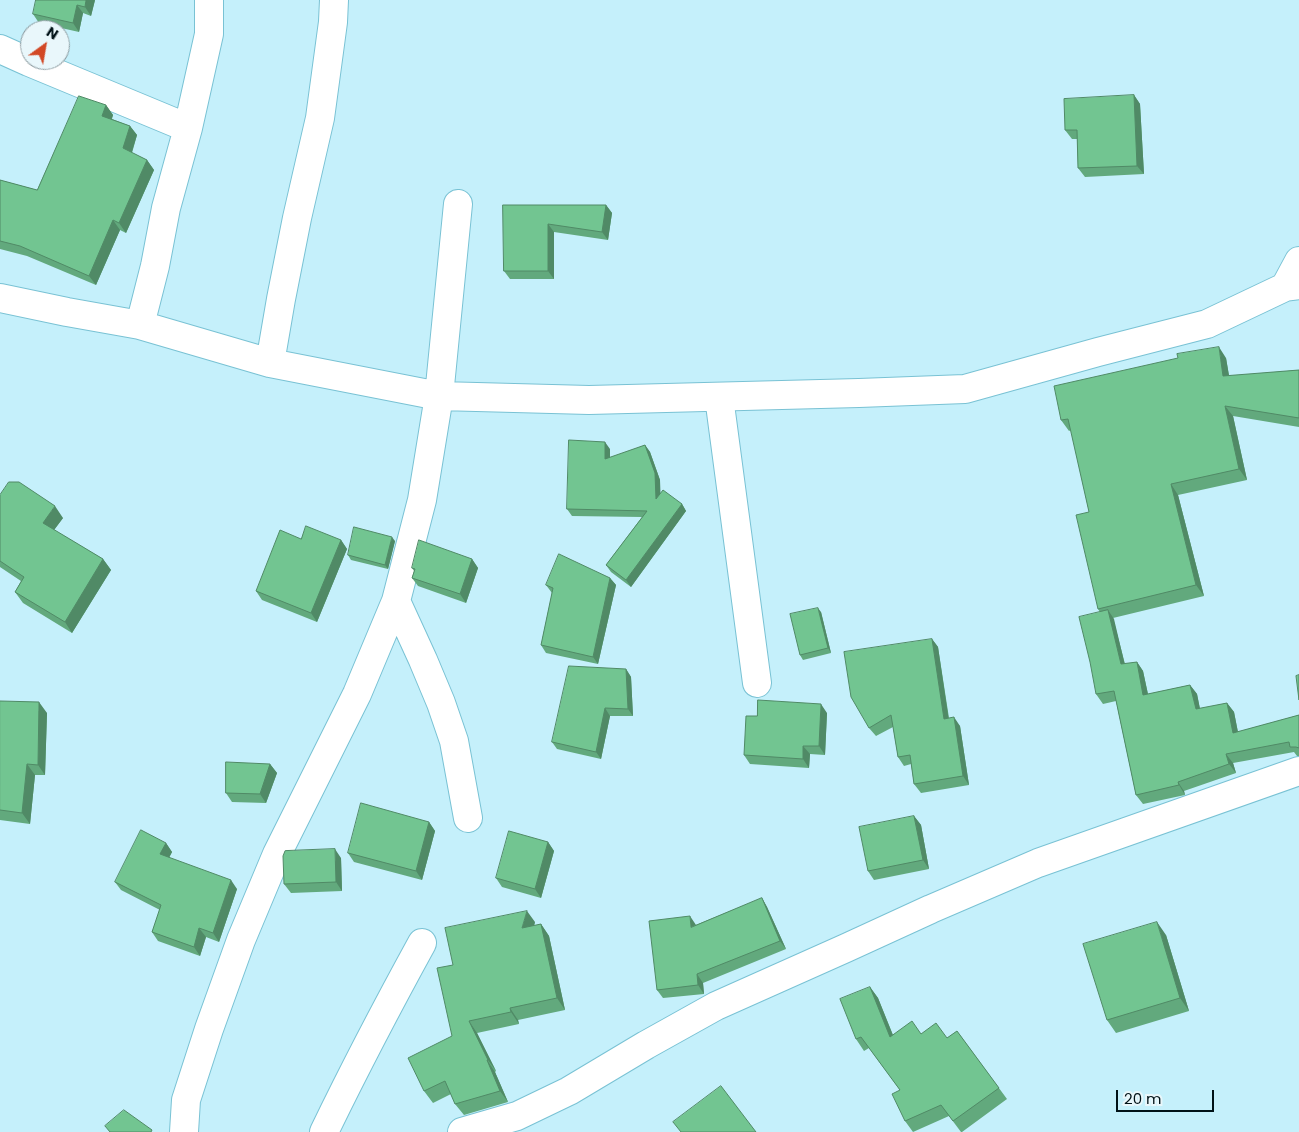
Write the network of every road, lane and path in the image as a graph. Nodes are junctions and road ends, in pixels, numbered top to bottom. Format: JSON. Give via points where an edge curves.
{"nodes":[{"id":1,"x":209,"y":0,"type":"edge"},
{"id":2,"x":334,"y":0,"type":"edge"},
{"id":3,"x":0,"y":49,"type":"edge"},
{"id":4,"x":188,"y":128,"type":"junction"},
{"id":5,"x":458,"y":204,"type":"dead end"},
{"id":6,"x":1299,"y":261,"type":"edge"},
{"id":7,"x":1292,"y":286,"type":"edge"},
{"id":8,"x":0,"y":298,"type":"edge"},
{"id":9,"x":140,"y":324,"type":"junction"},
{"id":10,"x":270,"y":363,"type":"junction"},
{"id":11,"x":439,"y":396,"type":"junction"},
{"id":12,"x":719,"y":397,"type":"junction"},
{"id":13,"x":396,"y":601,"type":"junction"},
{"id":14,"x":757,"y":683,"type":"dead end"},
{"id":15,"x":1299,"y":771,"type":"edge"},
{"id":16,"x":468,"y":818,"type":"dead end"},
{"id":17,"x":422,"y":943,"type":"dead end"},
{"id":18,"x":184,"y":1132,"type":"edge"},
{"id":19,"x":324,"y":1132,"type":"edge"},
{"id":20,"x":462,"y":1132,"type":"edge"}],
"edges":[{"from":1,"to":4,"type":"street","via":[[209,34]]},
{"from":2,"to":10,"type":"street","via":[[320,118],[296,218]]},
{"from":3,"to":4,"type":"street"},
{"from":4,"to":9,"type":"street"},
{"from":5,"to":11,"type":"street"},
{"from":6,"to":7,"type":"street"},
{"from":7,"to":12,"type":"street","via":[[1207,324],[966,389]]},
{"from":8,"to":9,"type":"street"},
{"from":9,"to":10,"type":"street"},
{"from":10,"to":11,"type":"street"},
{"from":11,"to":12,"type":"street","via":[[589,400]]},
{"from":11,"to":13,"type":"street","via":[[422,500]]},
{"from":12,"to":14,"type":"street"},
{"from":13,"to":16,"type":"street","via":[[424,660],[454,741]]},
{"from":13,"to":18,"type":"street","via":[[357,694],[277,854],[241,940],[186,1100]]},
{"from":15,"to":20,"type":"street","via":[[1038,862],[716,1006],[569,1091],[517,1116]]},
{"from":17,"to":19,"type":"street"}]}
